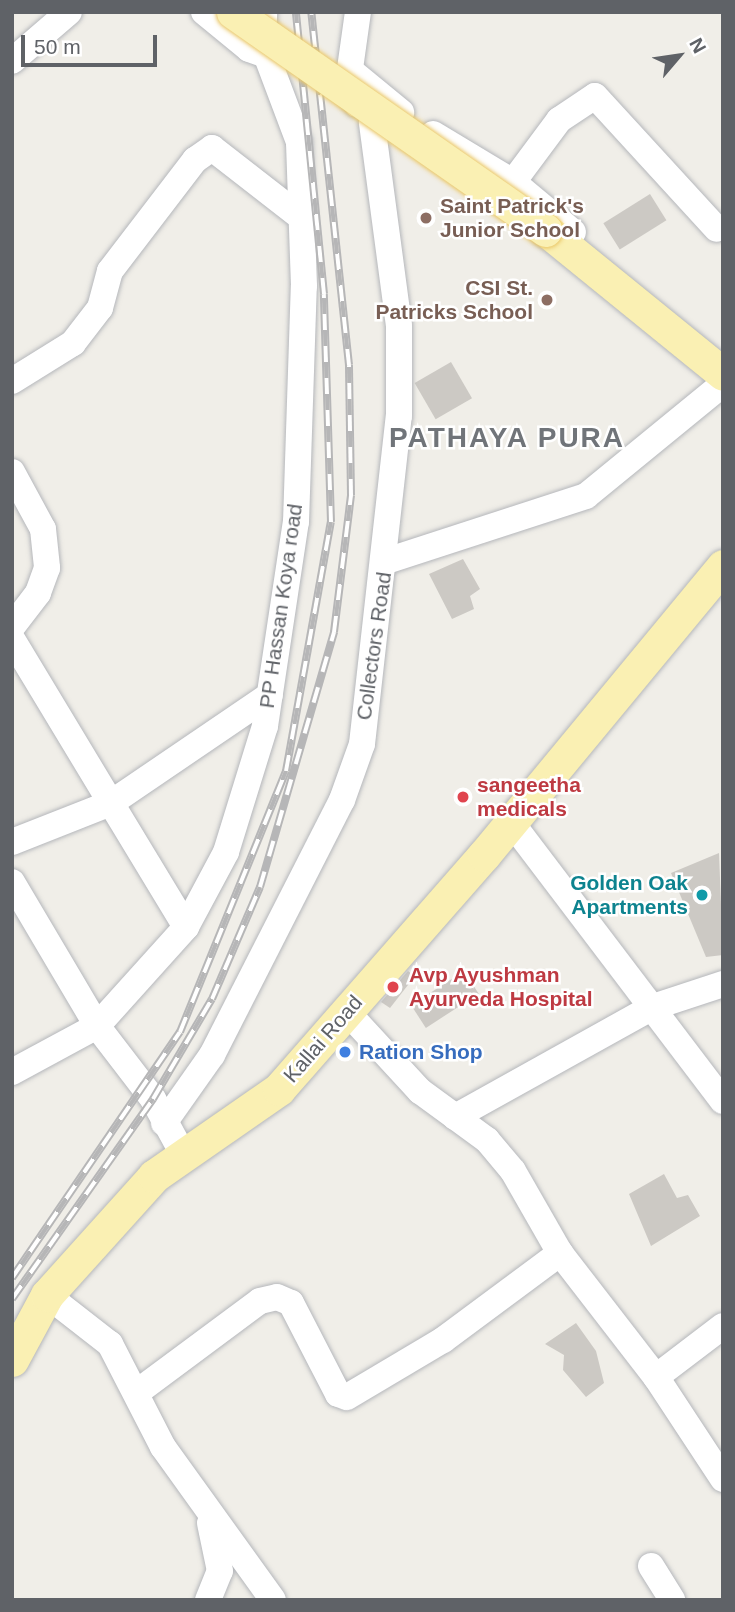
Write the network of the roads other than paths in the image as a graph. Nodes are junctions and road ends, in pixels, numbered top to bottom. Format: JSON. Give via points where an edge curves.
{"nodes":[{"id":1,"x":69,"y":12,"type":"edge"},
{"id":2,"x":204,"y":12,"type":"edge"},
{"id":3,"x":233,"y":12,"type":"edge"},
{"id":4,"x":264,"y":12,"type":"edge"},
{"id":5,"x":358,"y":12,"type":"edge"},
{"id":6,"x":265,"y":50,"type":"junction"},
{"id":7,"x":12,"y":61,"type":"edge"},
{"id":8,"x":351,"y":71,"type":"junction"},
{"id":9,"x":372,"y":123,"type":"junction"},
{"id":10,"x":513,"y":182,"type":"junction"},
{"id":11,"x":302,"y":218,"type":"junction"},
{"id":12,"x":717,"y":229,"type":"dead end"},
{"id":13,"x":723,"y":358,"type":"edge"},
{"id":14,"x":12,"y":381,"type":"edge"},
{"id":15,"x":721,"y":384,"type":"edge"},
{"id":16,"x":12,"y":472,"type":"edge"},
{"id":17,"x":386,"y":561,"type":"junction"},
{"id":18,"x":723,"y":566,"type":"edge"},
{"id":19,"x":12,"y":628,"type":"edge"},
{"id":20,"x":12,"y":639,"type":"edge"},
{"id":21,"x":270,"y":695,"type":"junction"},
{"id":22,"x":111,"y":803,"type":"junction"},
{"id":23,"x":511,"y":822,"type":"junction"},
{"id":24,"x":12,"y":842,"type":"edge"},
{"id":25,"x":12,"y":882,"type":"edge"},
{"id":26,"x":186,"y":927,"type":"junction"},
{"id":27,"x":723,"y":985,"type":"edge"},
{"id":28,"x":653,"y":1007,"type":"junction"},
{"id":29,"x":347,"y":1012,"type":"junction"},
{"id":30,"x":97,"y":1026,"type":"junction"},
{"id":31,"x":12,"y":1072,"type":"edge"},
{"id":32,"x":723,"y":1101,"type":"edge"},
{"id":33,"x":455,"y":1117,"type":"junction"},
{"id":34,"x":164,"y":1123,"type":"junction"},
{"id":35,"x":185,"y":1158,"type":"junction"},
{"id":36,"x":560,"y":1253,"type":"junction"},
{"id":37,"x":47,"y":1295,"type":"junction"},
{"id":38,"x":723,"y":1326,"type":"edge"},
{"id":39,"x":12,"y":1360,"type":"edge"},
{"id":40,"x":656,"y":1377,"type":"junction"},
{"id":41,"x":136,"y":1393,"type":"junction"},
{"id":42,"x":723,"y":1479,"type":"edge"},
{"id":43,"x":208,"y":1514,"type":"junction"},
{"id":44,"x":652,"y":1566,"type":"dead end"},
{"id":45,"x":208,"y":1600,"type":"edge"},
{"id":46,"x":273,"y":1600,"type":"edge"},
{"id":47,"x":672,"y":1600,"type":"edge"}],
"edges":[{"from":1,"to":7,"type":"street"},
{"from":2,"to":6,"type":"street","via":[[249,49]]},
{"from":3,"to":15,"type":"main road","bridge":true,"via":[[546,230]]},
{"from":4,"to":6,"type":"street"},
{"from":5,"to":8,"type":"street"},
{"from":6,"to":11,"type":"street","name":"PP Hassan Koya road","via":[[299,142]]},
{"from":8,"to":9,"type":"street","via":[[347,90]]},
{"from":8,"to":10,"type":"street","via":[[411,121]]},
{"from":9,"to":15,"type":"street","via":[[549,244]]},
{"from":9,"to":17,"type":"street","name":"Collectors Road","via":[[399,326],[399,416]]},
{"from":10,"to":12,"type":"street","via":[[559,120],[595,96]]},
{"from":10,"to":13,"type":"street"},
{"from":11,"to":14,"type":"street","via":[[212,148],[195,160],[110,271],[100,308],[73,343]]},
{"from":11,"to":21,"type":"street","name":"PP Hassan Koya road","via":[[296,522]]},
{"from":15,"to":17,"type":"street","via":[[586,496]]},
{"from":16,"to":19,"type":"street","via":[[43,529],[47,568],[38,593]]},
{"from":17,"to":34,"type":"street","name":"Collectors Road","via":[[362,703],[362,744],[342,800],[212,1055]]},
{"from":18,"to":23,"type":"main road","name":"Kallai Road"},
{"from":20,"to":22,"type":"street"},
{"from":21,"to":22,"type":"street"},
{"from":21,"to":26,"type":"street","name":"PP Hassan Koya road","via":[[226,852]]},
{"from":22,"to":24,"type":"street"},
{"from":22,"to":26,"type":"street"},
{"from":23,"to":28,"type":"street"},
{"from":23,"to":29,"type":"main road","name":"Kallai Road"},
{"from":25,"to":30,"type":"street"},
{"from":26,"to":30,"type":"street","name":"PP Hassan Koya road"},
{"from":27,"to":28,"type":"street"},
{"from":28,"to":32,"type":"street"},
{"from":28,"to":33,"type":"street"},
{"from":29,"to":33,"type":"street","via":[[420,1091]]},
{"from":29,"to":35,"type":"main road","name":"Kallai Road","via":[[279,1089]]},
{"from":30,"to":31,"type":"street","name":"PP Hassan Koya road"},
{"from":30,"to":34,"type":"street"},
{"from":33,"to":36,"type":"street","via":[[513,1171]]},
{"from":34,"to":35,"type":"street"},
{"from":35,"to":37,"type":"main road","name":"Kallai Road","via":[[154,1176]]},
{"from":36,"to":40,"type":"street"},
{"from":36,"to":41,"type":"street","via":[[443,1340],[347,1397],[338,1394],[291,1303],[277,1297],[260,1301]]},
{"from":37,"to":39,"type":"main road","name":"Kallai Road"},
{"from":37,"to":41,"type":"street","via":[[110,1344]]},
{"from":38,"to":40,"type":"street"},
{"from":40,"to":42,"type":"street"},
{"from":41,"to":43,"type":"street"},
{"from":43,"to":45,"type":"street","via":[[220,1571]]},
{"from":43,"to":46,"type":"street"},
{"from":44,"to":47,"type":"street"}]}
